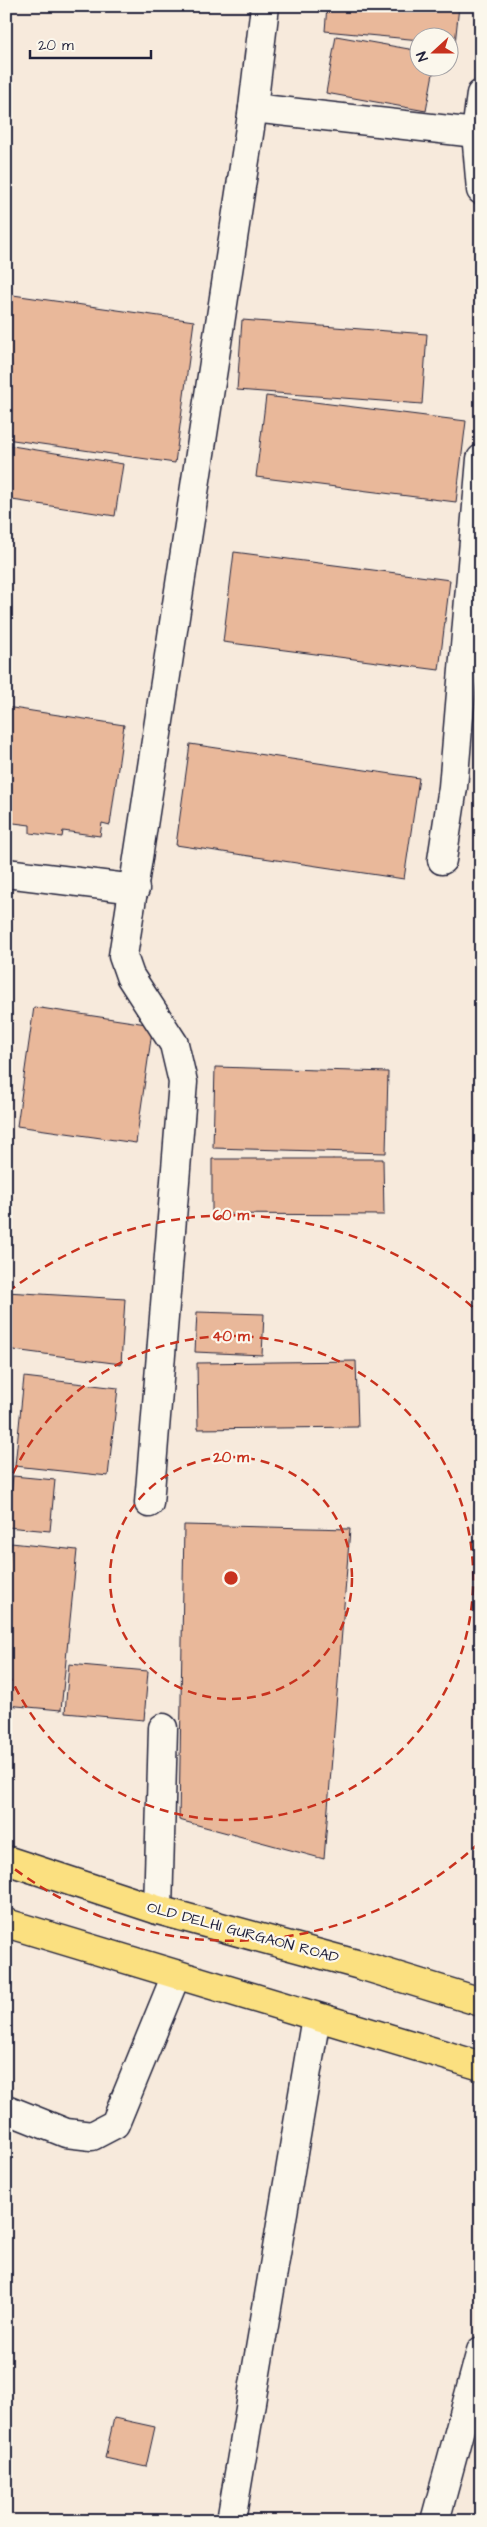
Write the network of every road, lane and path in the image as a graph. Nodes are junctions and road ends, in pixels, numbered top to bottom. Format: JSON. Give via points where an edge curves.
{"nodes":[{"id":1,"x":265,"y":6,"type":"edge"},
{"id":2,"x":481,"y":94,"type":"edge"},
{"id":3,"x":253,"y":108,"type":"junction"},
{"id":4,"x":476,"y":133,"type":"junction"},
{"id":5,"x":481,"y":190,"type":"edge"},
{"id":6,"x":481,"y":459,"type":"edge"},
{"id":7,"x":442,"y":860,"type":"dead end"},
{"id":8,"x":6,"y":873,"type":"edge"},
{"id":9,"x":135,"y":890,"type":"junction"},
{"id":10,"x":149,"y":1503,"type":"dead end"},
{"id":11,"x":163,"y":1728,"type":"dead end"},
{"id":12,"x":6,"y":1860,"type":"edge"},
{"id":13,"x":158,"y":1910,"type":"junction"},
{"id":14,"x":6,"y":1923,"type":"edge"},
{"id":15,"x":176,"y":1975,"type":"junction"},
{"id":16,"x":481,"y":2002,"type":"edge"},
{"id":17,"x":316,"y":2017,"type":"junction"},
{"id":18,"x":481,"y":2066,"type":"edge"},
{"id":19,"x":6,"y":2109,"type":"edge"},
{"id":20,"x":481,"y":2351,"type":"edge"},
{"id":21,"x":231,"y":2521,"type":"edge"},
{"id":22,"x":435,"y":2521,"type":"edge"}],
"edges":[{"from":1,"to":3,"type":"street"},
{"from":2,"to":4,"type":"street"},
{"from":3,"to":4,"type":"street"},
{"from":3,"to":9,"type":"street"},
{"from":4,"to":5,"type":"street"},
{"from":6,"to":7,"type":"street","via":[[454,787]]},
{"from":8,"to":9,"type":"street"},
{"from":9,"to":10,"type":"street","via":[[123,956],[130,976],[174,1044],[183,1082]]},
{"from":11,"to":13,"type":"street"},
{"from":12,"to":13,"type":"main road","name":"OLD DELHI GURGAON ROAD"},
{"from":13,"to":16,"type":"main road","name":"OLD DELHI GURGAON ROAD"},
{"from":14,"to":15,"type":"main road"},
{"from":15,"to":17,"type":"main road"},
{"from":15,"to":19,"type":"street","via":[[115,2124],[92,2136],[66,2133]]},
{"from":17,"to":18,"type":"main road"},
{"from":17,"to":21,"type":"street"},
{"from":20,"to":22,"type":"street"}]}
